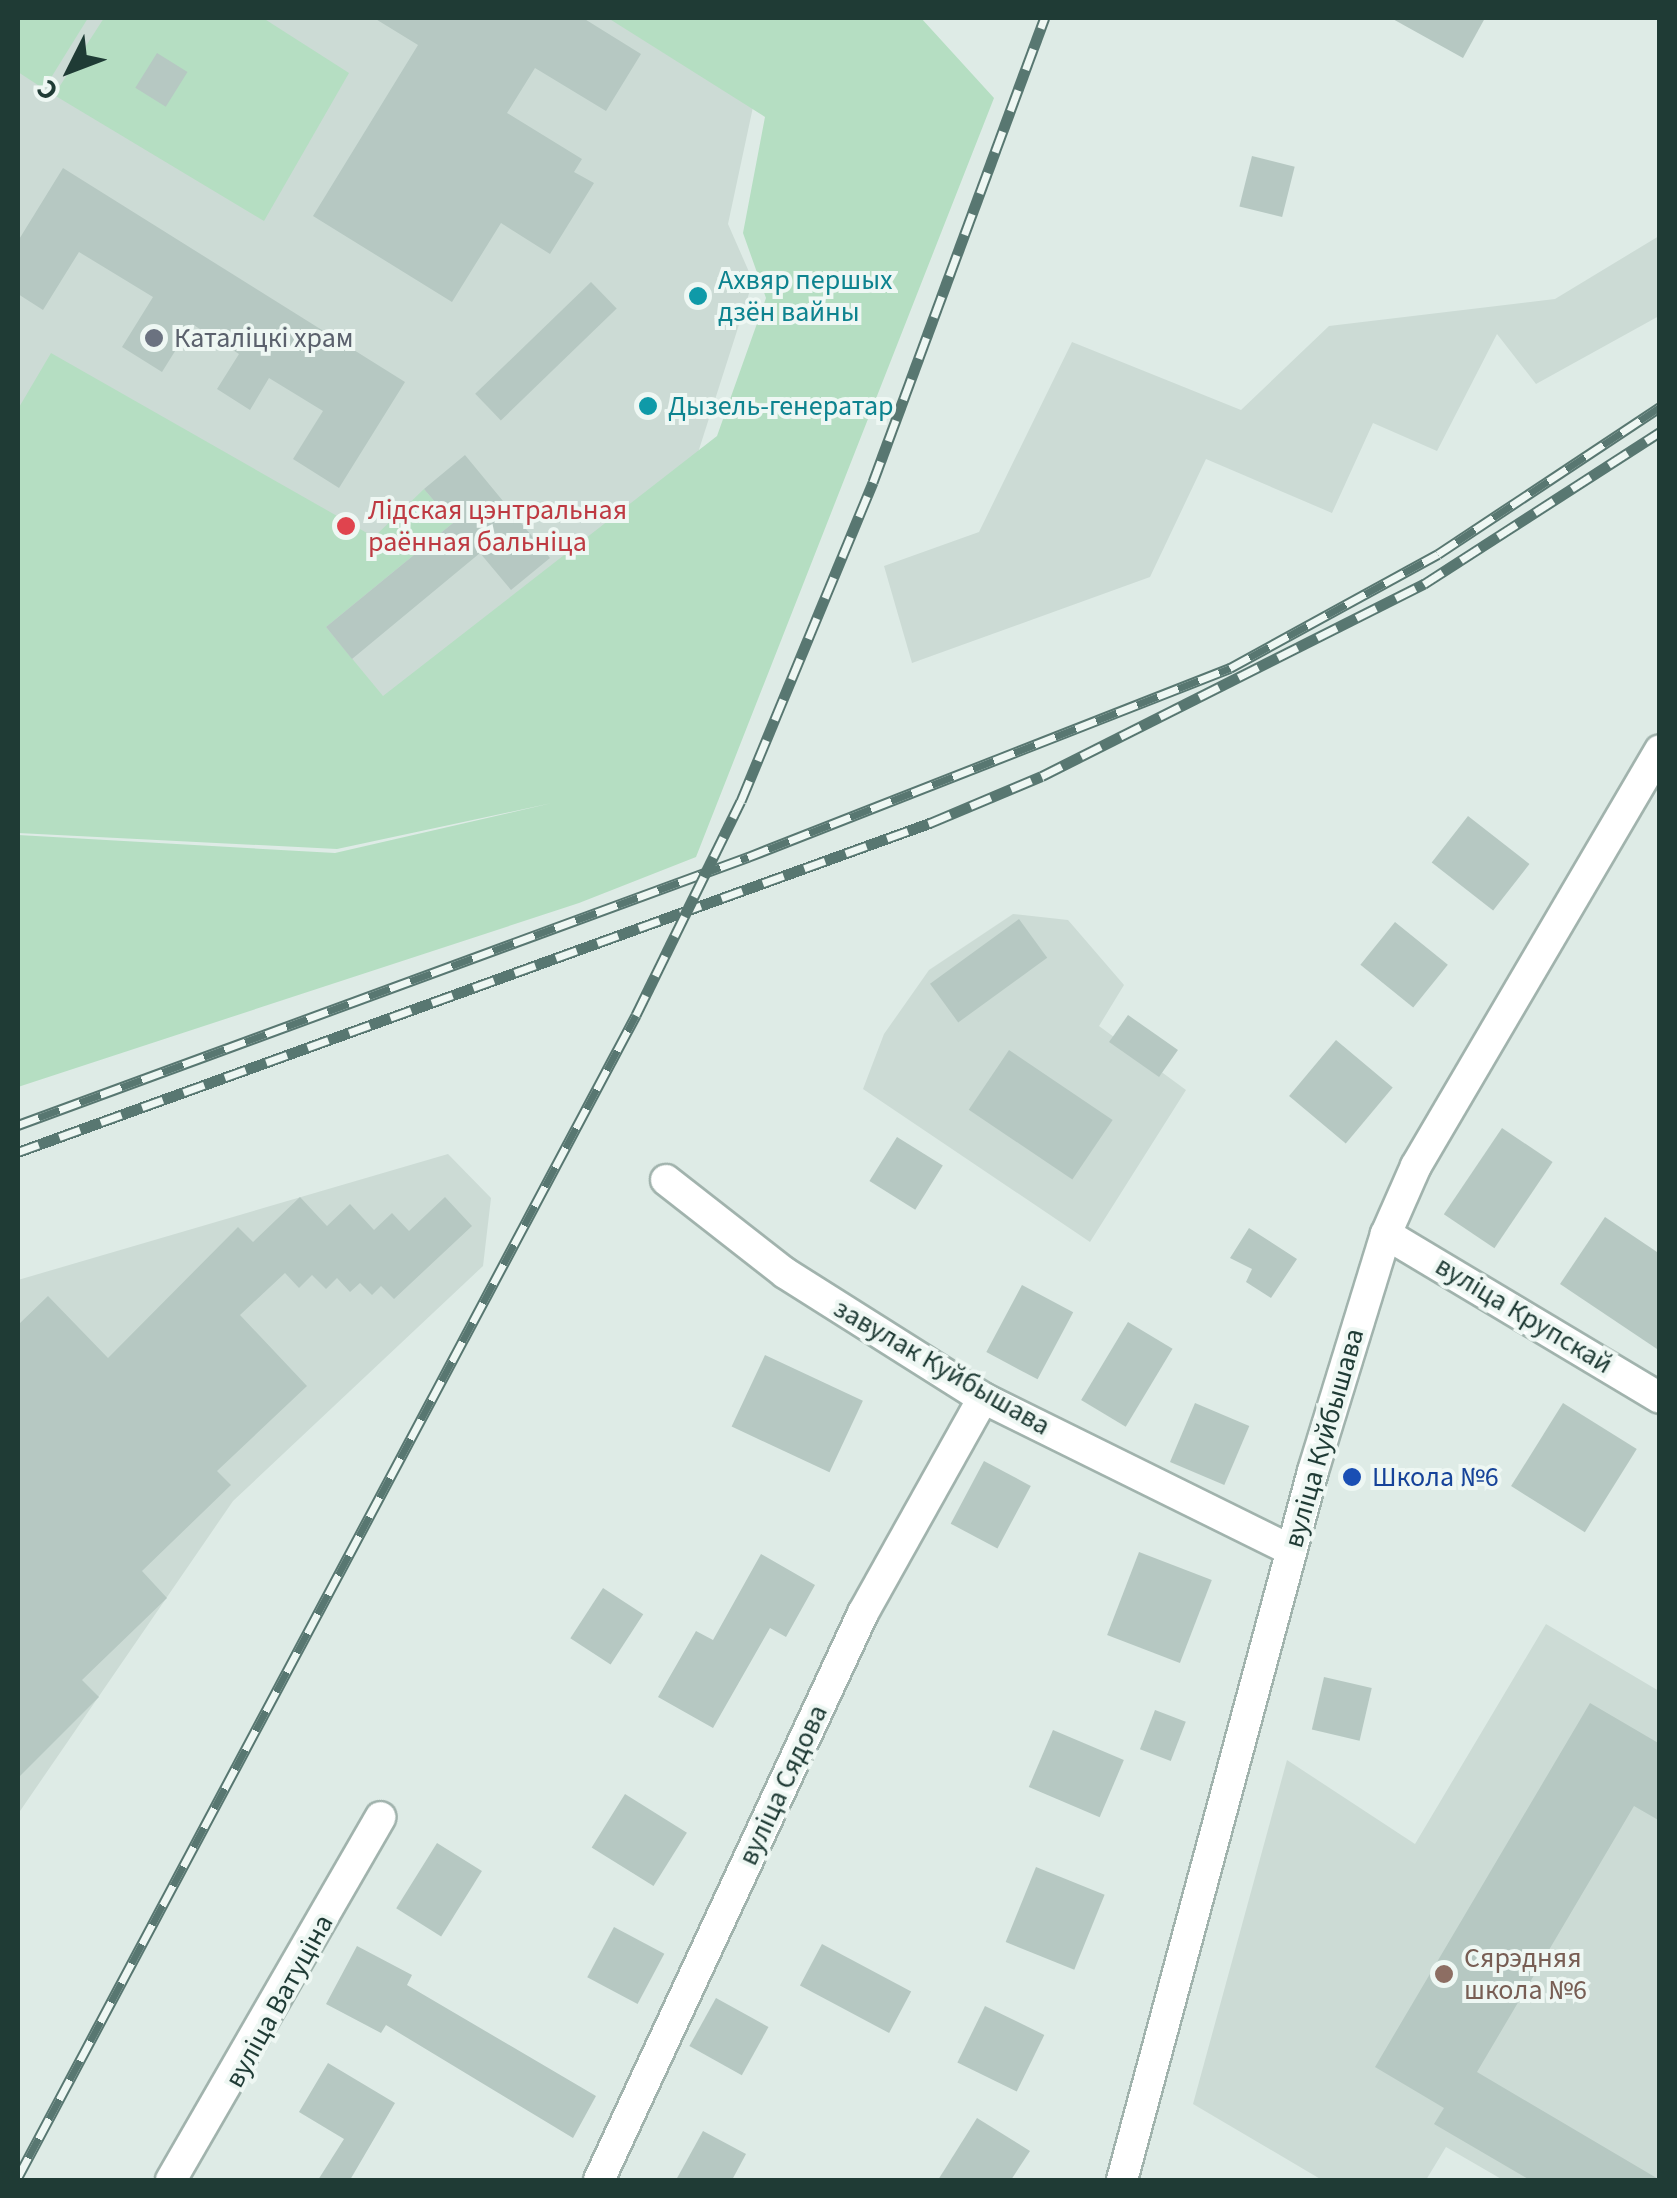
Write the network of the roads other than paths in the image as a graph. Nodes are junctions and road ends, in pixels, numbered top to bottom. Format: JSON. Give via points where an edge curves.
{"nodes":[{"id":1,"x":1660,"y":750,"type":"edge"},
{"id":2,"x":666,"y":1180,"type":"dead end"},
{"id":3,"x":1386,"y":1234,"type":"junction"},
{"id":4,"x":983,"y":1398,"type":"junction"},
{"id":5,"x":1660,"y":1398,"type":"edge"},
{"id":6,"x":1291,"y":1550,"type":"junction"},
{"id":7,"x":381,"y":1818,"type":"dead end"},
{"id":8,"x":171,"y":2180,"type":"edge"},
{"id":9,"x":599,"y":2180,"type":"edge"},
{"id":10,"x":1122,"y":2180,"type":"edge"}],
"edges":[{"from":1,"to":3,"type":"street","name":"вуліца Куйбышава","via":[[1416,1166]]},
{"from":2,"to":4,"type":"street","name":"завулак Куйбышава","via":[[785,1273]]},
{"from":3,"to":5,"type":"street","name":"вуліца Крупскай"},
{"from":3,"to":6,"type":"street","name":"вуліца Куйбышава"},
{"from":4,"to":6,"type":"street","name":"завулак Куйбышава"},
{"from":4,"to":9,"type":"street","name":"вуліца Сядова","via":[[863,1613]]},
{"from":6,"to":10,"type":"street","name":"вуліца Куйбышава"},
{"from":7,"to":8,"type":"street","name":"вуліца Ватуціна"}]}
